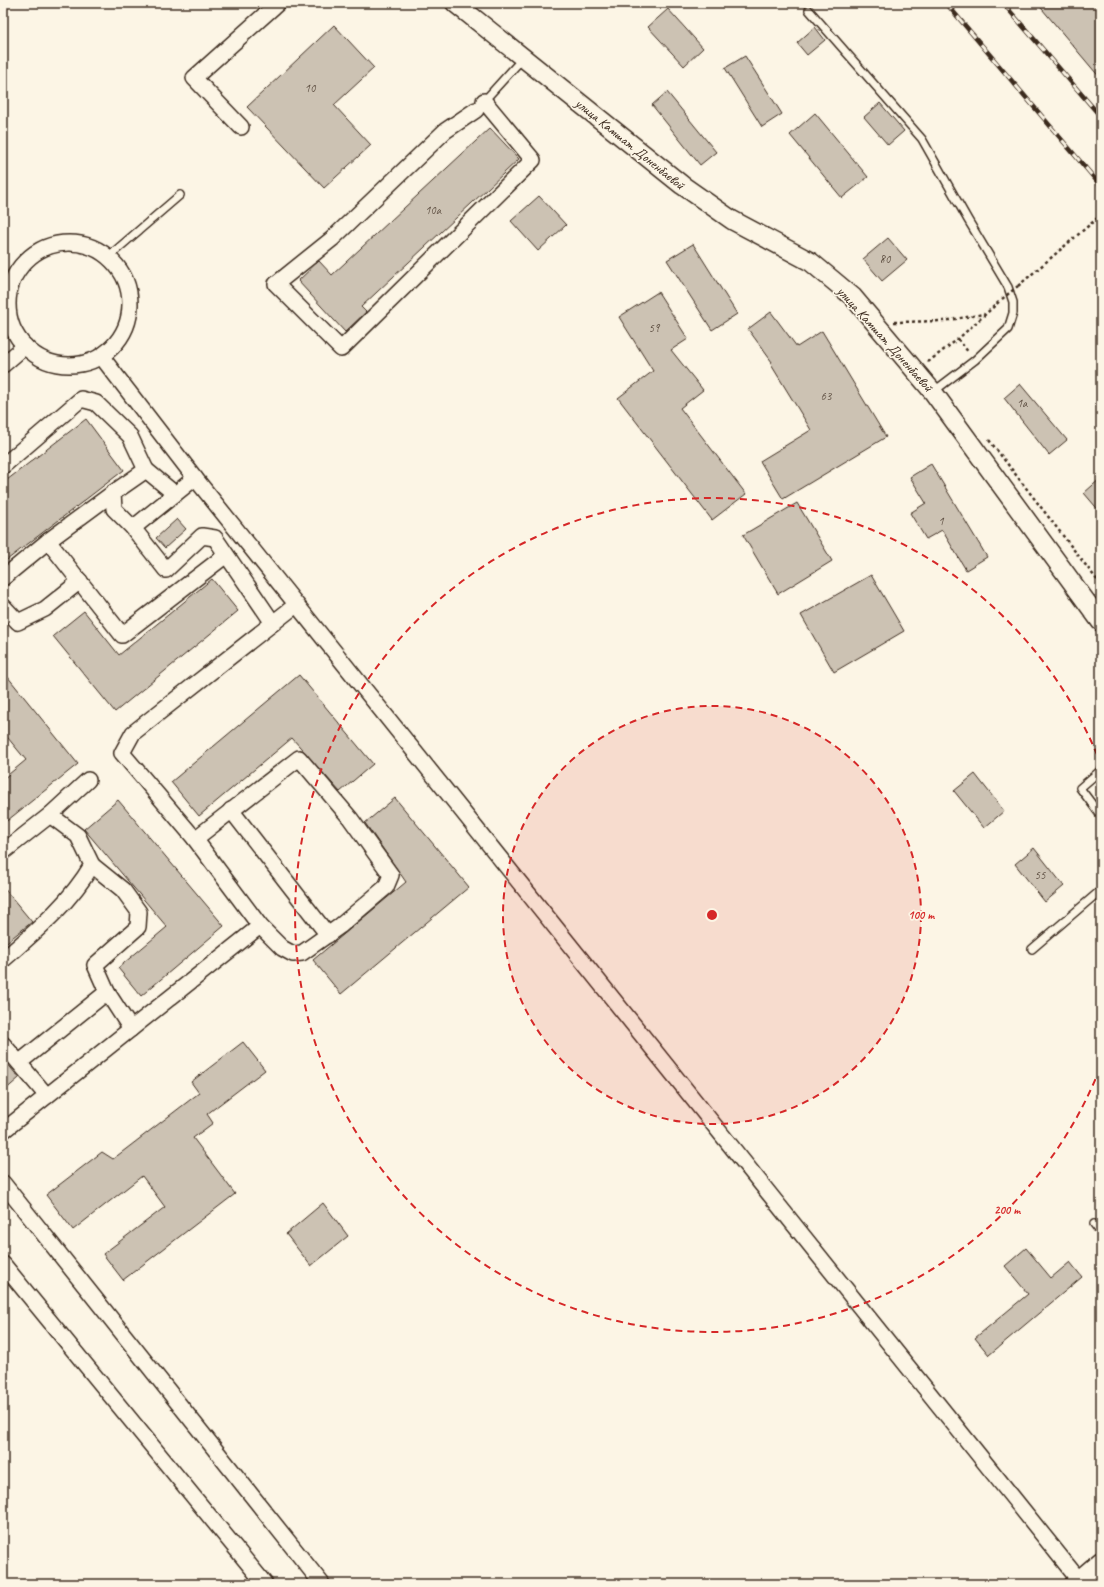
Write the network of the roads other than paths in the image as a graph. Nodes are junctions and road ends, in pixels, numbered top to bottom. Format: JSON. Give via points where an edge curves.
{"nodes":[{"id":1,"x":278,"y":3,"type":"edge"},
{"id":2,"x":455,"y":3,"type":"edge"},
{"id":3,"x":809,"y":10,"type":"dead end"},
{"id":4,"x":523,"y":58,"type":"junction"},
{"id":5,"x":480,"y":105,"type":"junction"},
{"id":6,"x":241,"y":127,"type":"dead end"},
{"id":7,"x":180,"y":195,"type":"dead end"},
{"id":8,"x":108,"y":257,"type":"junction"},
{"id":9,"x":7,"y":282,"type":"edge"},
{"id":10,"x":25,"y":346,"type":"junction"},
{"id":11,"x":100,"y":356,"type":"junction"},
{"id":12,"x":3,"y":364,"type":"edge"},
{"id":13,"x":939,"y":387,"type":"junction"},
{"id":14,"x":3,"y":466,"type":"edge"},
{"id":15,"x":146,"y":470,"type":"junction"},
{"id":16,"x":195,"y":478,"type":"junction"},
{"id":17,"x":113,"y":493,"type":"junction"},
{"id":18,"x":175,"y":494,"type":"junction"},
{"id":19,"x":133,"y":528,"type":"junction"},
{"id":20,"x":48,"y":541,"type":"junction"},
{"id":21,"x":226,"y":555,"type":"junction"},
{"id":22,"x":166,"y":570,"type":"junction"},
{"id":23,"x":3,"y":578,"type":"edge"},
{"id":24,"x":80,"y":581,"type":"junction"},
{"id":25,"x":182,"y":589,"type":"junction"},
{"id":26,"x":296,"y":605,"type":"junction"},
{"id":27,"x":3,"y":606,"type":"edge"},
{"id":28,"x":1101,"y":622,"type":"edge"},
{"id":29,"x":273,"y":623,"type":"junction"},
{"id":30,"x":1101,"y":770,"type":"edge"},
{"id":31,"x":88,"y":780,"type":"dead end"},
{"id":32,"x":231,"y":810,"type":"junction"},
{"id":33,"x":50,"y":815,"type":"junction"},
{"id":34,"x":1101,"y":816,"type":"edge"},
{"id":35,"x":195,"y":839,"type":"junction"},
{"id":36,"x":3,"y":852,"type":"edge"},
{"id":37,"x":92,"y":865,"type":"junction"},
{"id":38,"x":1101,"y":890,"type":"edge"},
{"id":39,"x":260,"y":926,"type":"junction"},
{"id":40,"x":328,"y":934,"type":"junction"},
{"id":41,"x":1032,"y":949,"type":"dead end"},
{"id":42,"x":3,"y":960,"type":"edge"},
{"id":43,"x":107,"y":992,"type":"junction"},
{"id":44,"x":131,"y":1029,"type":"junction"},
{"id":45,"x":3,"y":1044,"type":"edge"},
{"id":46,"x":20,"y":1062,"type":"junction"},
{"id":47,"x":47,"y":1096,"type":"junction"},
{"id":48,"x":3,"y":1131,"type":"edge"},
{"id":49,"x":3,"y":1183,"type":"edge"},
{"id":50,"x":1094,"y":1224,"type":"dead end"},
{"id":51,"x":1101,"y":1233,"type":"edge"},
{"id":52,"x":3,"y":1264,"type":"edge"},
{"id":53,"x":1101,"y":1560,"type":"edge"},
{"id":54,"x":1076,"y":1582,"type":"edge"},
{"id":55,"x":265,"y":1584,"type":"edge"},
{"id":56,"x":322,"y":1584,"type":"edge"}],
"edges":[{"from":1,"to":6,"type":"street","via":[[194,78]]},
{"from":2,"to":4,"type":"street","name":"улица Камшат Доненбаевой"},
{"from":3,"to":13,"type":"lane","via":[[922,139],[1008,287],[1013,302],[1013,313],[1008,329],[975,360]]},
{"from":4,"to":5,"type":"lane"},
{"from":4,"to":13,"type":"street","name":"улица Камшат Доненбаевой","via":[[682,185],[732,220],[811,262],[852,297]]},
{"from":5,"to":5,"type":"street","via":[[445,131],[332,239],[276,284],[341,349],[533,160]]},
{"from":7,"to":8,"type":"lane"},
{"from":8,"to":9,"type":"street","via":[[94,248],[78,243],[56,245],[31,256]]},
{"from":8,"to":11,"type":"street","via":[[121,272],[128,289],[130,308],[125,327],[115,344]]},
{"from":9,"to":10,"type":"street","via":[[9,317]]},
{"from":10,"to":11,"type":"street","via":[[53,363],[85,363]]},
{"from":10,"to":12,"type":"street"},
{"from":11,"to":16,"type":"street"},
{"from":13,"to":28,"type":"street","name":"улица Камшат Доненбаевой"},
{"from":14,"to":15,"type":"street","via":[[81,399],[96,404],[130,436]]},
{"from":15,"to":17,"type":"street"},
{"from":15,"to":18,"type":"street"},
{"from":16,"to":18,"type":"street"},
{"from":16,"to":26,"type":"street"},
{"from":17,"to":19,"type":"street","via":[[114,509]]},
{"from":17,"to":20,"type":"street"},
{"from":18,"to":19,"type":"street"},
{"from":19,"to":22,"type":"street"},
{"from":20,"to":23,"type":"street"},
{"from":20,"to":24,"type":"street"},
{"from":21,"to":22,"type":"street","via":[[215,538],[202,536]]},
{"from":21,"to":25,"type":"street"},
{"from":21,"to":29,"type":"street"},
{"from":22,"to":25,"type":"street"},
{"from":24,"to":25,"type":"street","via":[[122,635]]},
{"from":24,"to":27,"type":"street","via":[[45,609],[18,622]]},
{"from":26,"to":29,"type":"street"},
{"from":26,"to":54,"type":"street"},
{"from":29,"to":35,"type":"street","via":[[133,733],[122,753]]},
{"from":30,"to":34,"type":"lane","via":[[1080,788]]},
{"from":31,"to":33,"type":"street"},
{"from":32,"to":35,"type":"street"},
{"from":32,"to":40,"type":"street"},
{"from":32,"to":40,"type":"street","via":[[299,758],[350,818],[391,875],[386,887]]},
{"from":33,"to":36,"type":"street"},
{"from":33,"to":37,"type":"street","via":[[78,836]]},
{"from":35,"to":39,"type":"street"},
{"from":37,"to":42,"type":"street","via":[[82,883],[40,928]]},
{"from":37,"to":43,"type":"street","via":[[123,890],[139,912],[138,928],[95,965]]},
{"from":38,"to":41,"type":"lane"},
{"from":39,"to":40,"type":"street","via":[[282,948],[293,954],[302,953]]},
{"from":39,"to":44,"type":"street"},
{"from":43,"to":44,"type":"street"},
{"from":43,"to":46,"type":"street"},
{"from":44,"to":47,"type":"street"},
{"from":45,"to":46,"type":"street"},
{"from":46,"to":47,"type":"street"},
{"from":47,"to":48,"type":"street"},
{"from":49,"to":56,"type":"street"},
{"from":50,"to":51,"type":"lane"},
{"from":52,"to":55,"type":"street"},
{"from":53,"to":54,"type":"street"}]}
